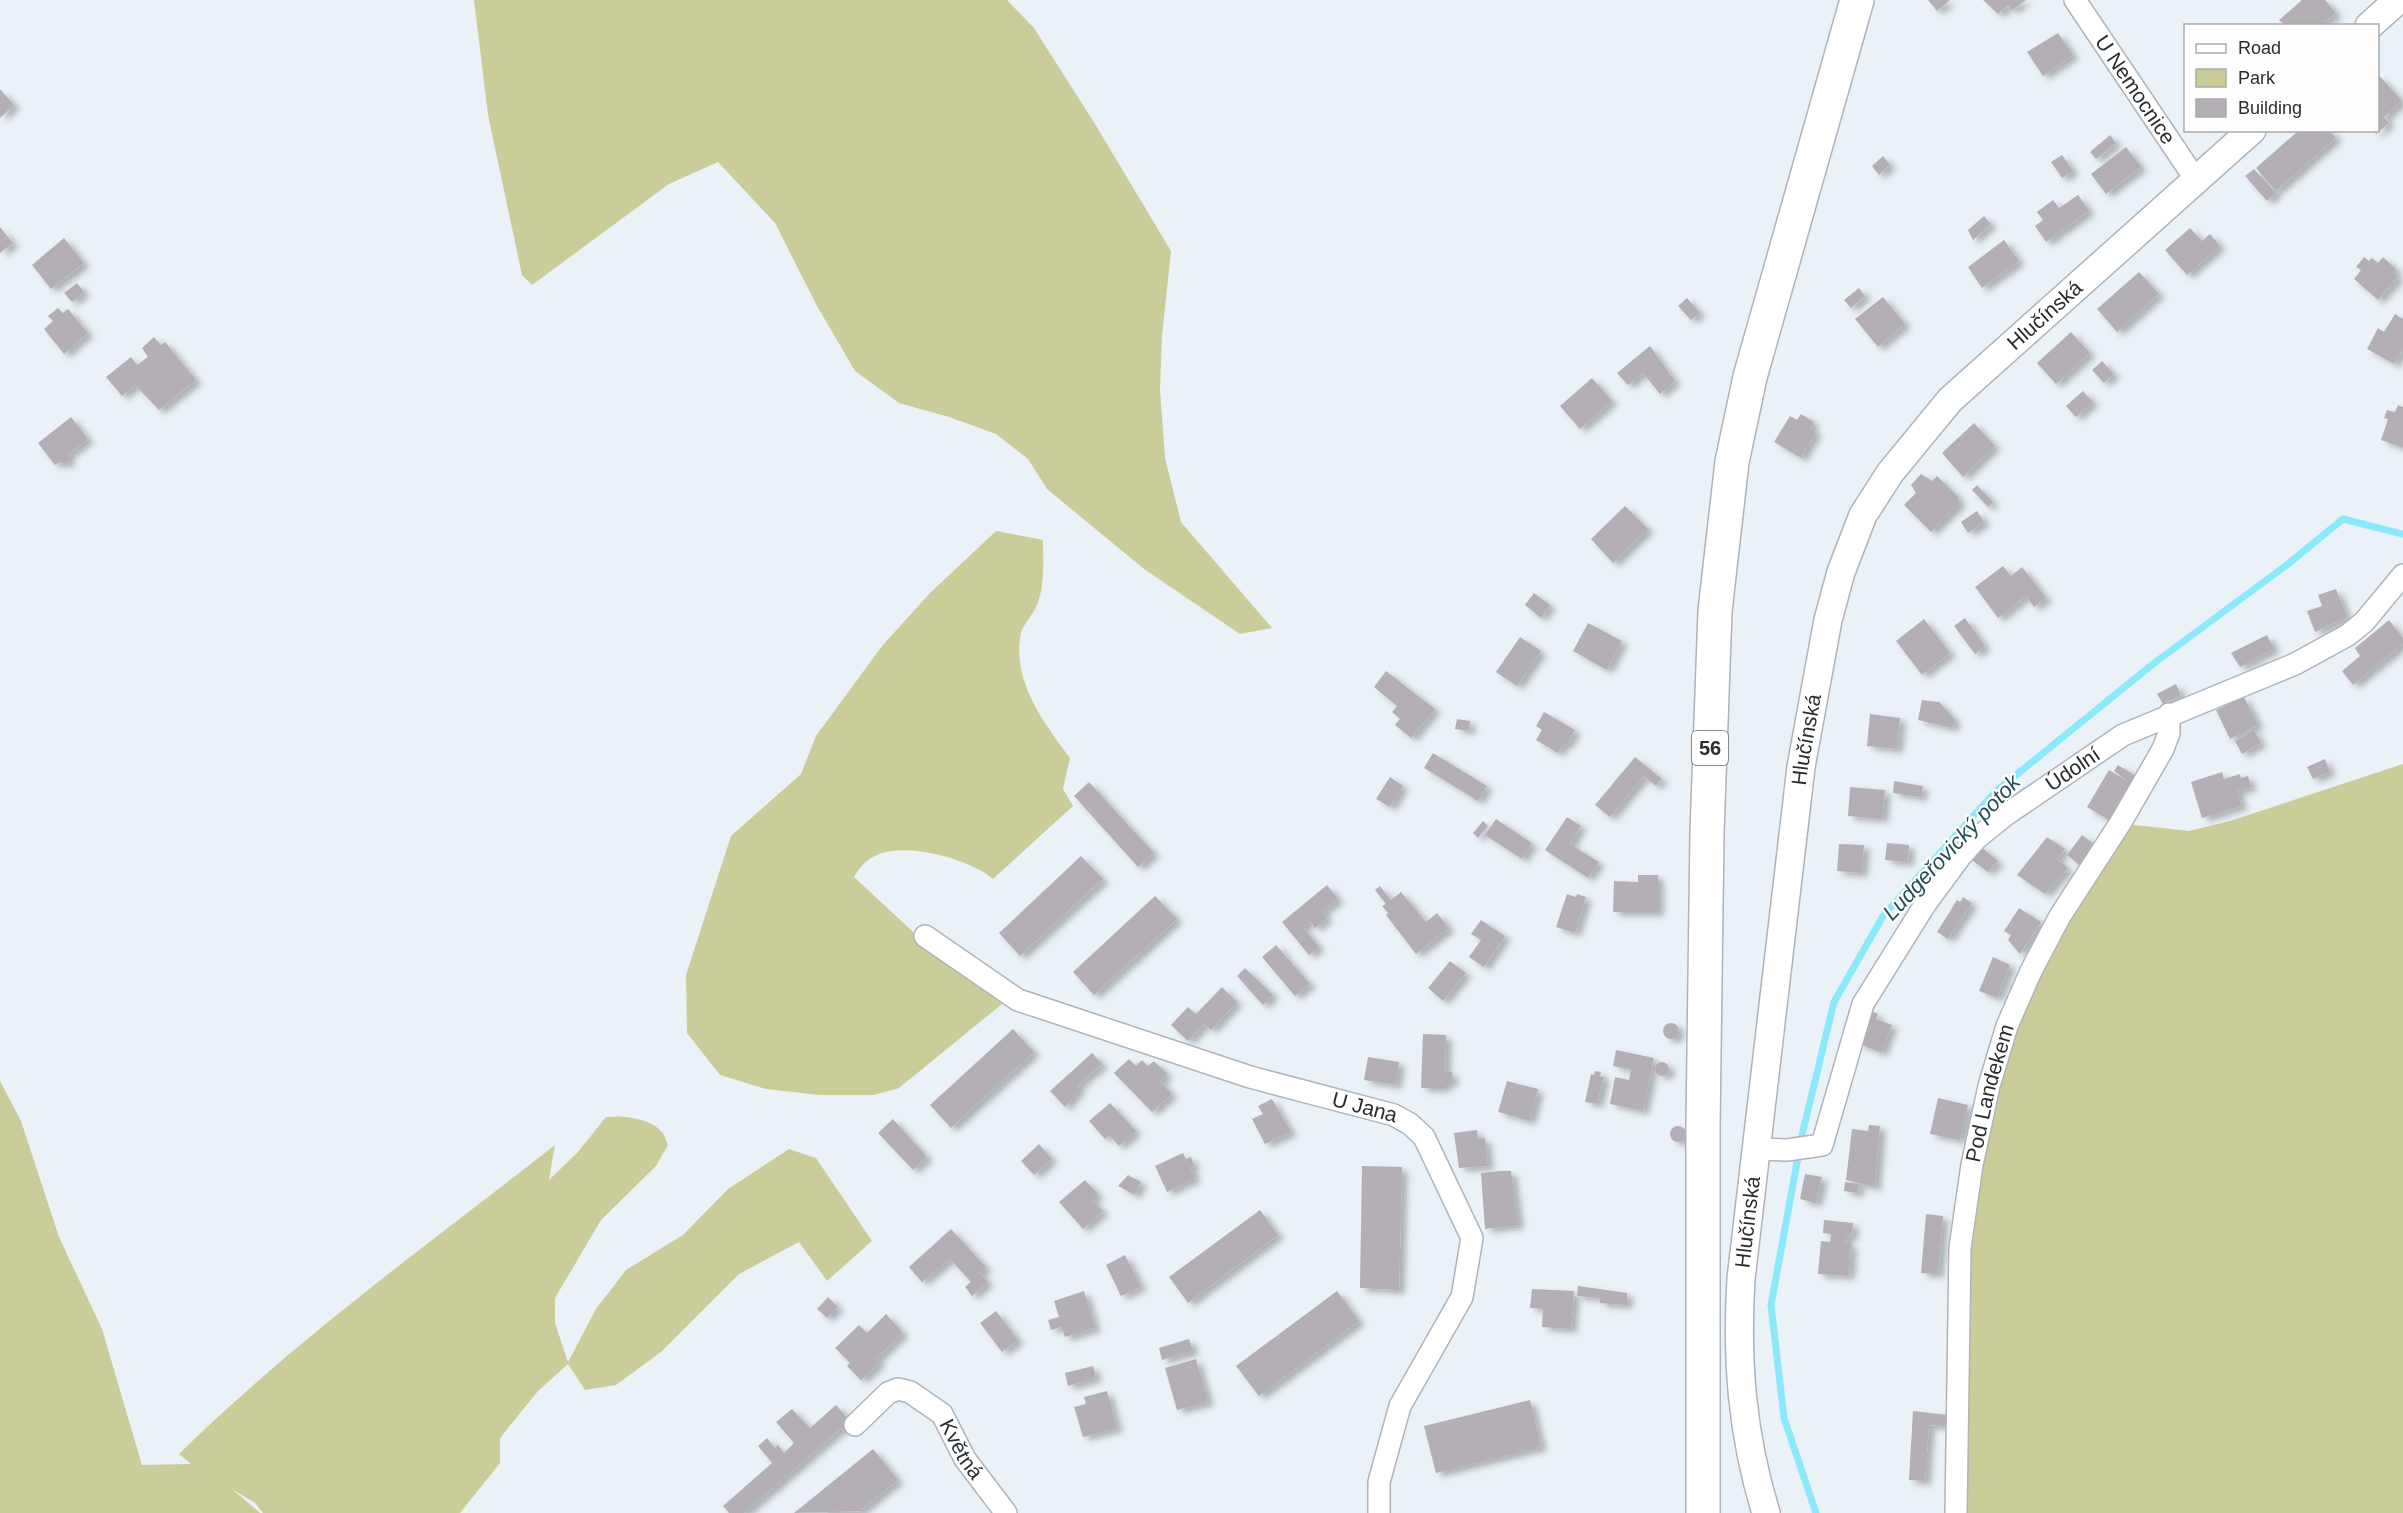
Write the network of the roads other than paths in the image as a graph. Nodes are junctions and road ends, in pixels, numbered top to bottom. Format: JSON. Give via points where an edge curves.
{"nodes":[{"id":1,"x":1857,"y":0,"type":"edge"},
{"id":2,"x":2075,"y":0,"type":"edge"},
{"id":3,"x":2398,"y":0,"type":"edge"},
{"id":4,"x":2371,"y":24,"type":"edge"},
{"id":5,"x":2250,"y":132,"type":"edge"},
{"id":6,"x":2196,"y":180,"type":"junction"},
{"id":7,"x":2403,"y":576,"type":"edge"},
{"id":8,"x":2169,"y":714,"type":"junction"},
{"id":9,"x":925,"y":936,"type":"dead end"},
{"id":10,"x":1757,"y":1149,"type":"junction"},
{"id":11,"x":855,"y":1425,"type":"dead end"},
{"id":12,"x":1006,"y":1513,"type":"edge"},
{"id":13,"x":1379,"y":1513,"type":"edge"},
{"id":14,"x":1703,"y":1513,"type":"edge"},
{"id":15,"x":1766,"y":1513,"type":"edge"},
{"id":16,"x":1956,"y":1513,"type":"edge"}],
"edges":[{"from":1,"to":14,"type":"main road","number":"56","via":[[1750,377],[1732,462],[1715,612],[1703,1102]]},
{"from":2,"to":6,"type":"street","name":"U Nemocnice"},
{"from":3,"to":4,"type":"street"},
{"from":5,"to":6,"type":"street","name":"Hlučínská"},
{"from":6,"to":10,"type":"street","name":"Hlučínská","via":[[1950,400],[1890,473],[1863,515],[1841,572],[1817,670],[1799,787]]},
{"from":7,"to":8,"type":"street","name":"Údolní","via":[[2348,635],[2295,664]]},
{"from":8,"to":10,"type":"street","name":"Údolní","via":[[2123,735],[2063,775],[1992,826],[1960,857],[1863,1004],[1822,1145]]},
{"from":8,"to":16,"type":"street","name":"Pod Landekem","via":[[2169,733],[2163,749],[2060,916],[2031,971],[2007,1026],[1989,1086],[1960,1248]]},
{"from":9,"to":13,"type":"street","name":"U Jana","via":[[1018,1000],[1250,1077],[1394,1115],[1424,1137],[1473,1238],[1462,1297],[1400,1406],[1379,1482]]},
{"from":10,"to":15,"type":"street","name":"Hlučínská","via":[[1741,1279],[1738,1344],[1747,1439]]},
{"from":11,"to":12,"type":"street","name":"Květná","via":[[888,1393],[898,1389],[910,1392],[942,1414],[965,1460]]}]}
